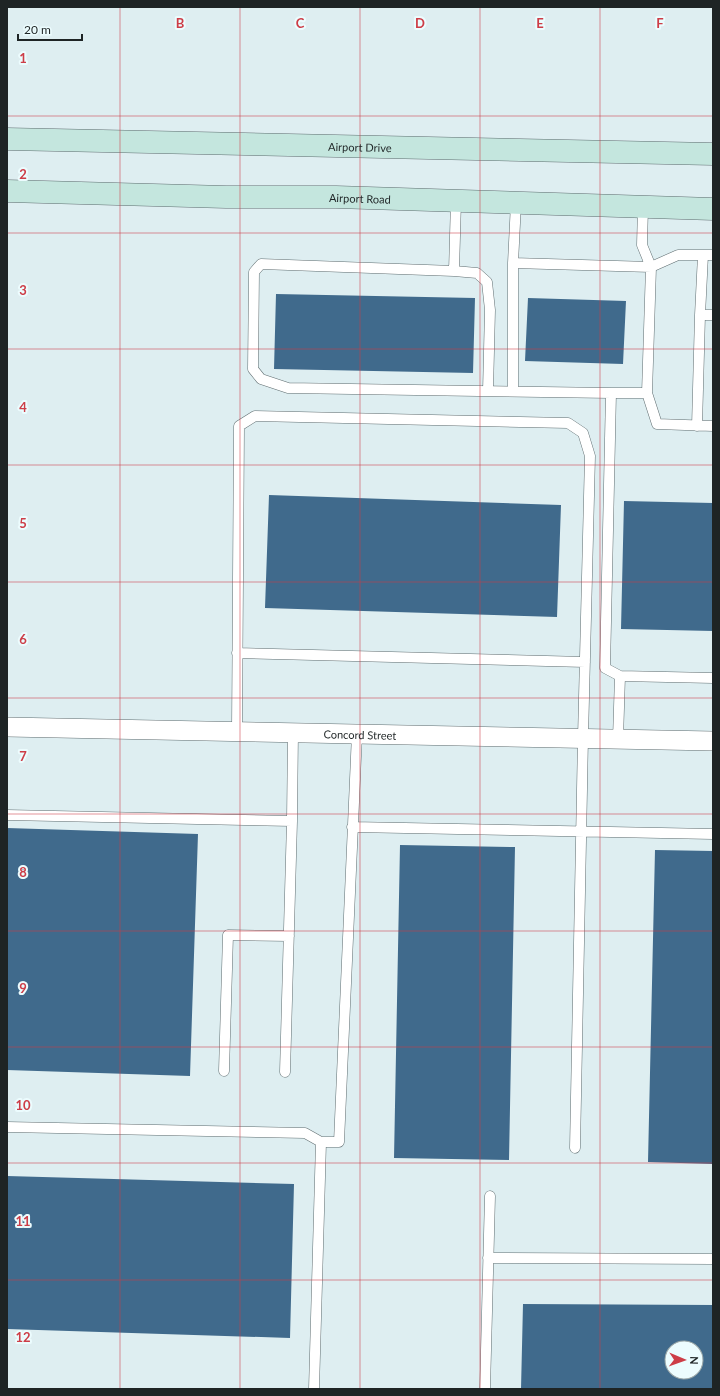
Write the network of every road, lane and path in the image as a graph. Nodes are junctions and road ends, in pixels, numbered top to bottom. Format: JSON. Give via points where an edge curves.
{"nodes":[{"id":1,"x":7,"y":139,"type":"edge"},
{"id":2,"x":713,"y":154,"type":"edge"},
{"id":3,"x":7,"y":191,"type":"edge"},
{"id":4,"x":456,"y":201,"type":"junction"},
{"id":5,"x":516,"y":203,"type":"junction"},
{"id":6,"x":643,"y":207,"type":"junction"},
{"id":7,"x":713,"y":209,"type":"edge"},
{"id":8,"x":708,"y":255,"type":"edge"},
{"id":9,"x":513,"y":263,"type":"junction"},
{"id":10,"x":651,"y":267,"type":"junction"},
{"id":11,"x":454,"y":271,"type":"junction"},
{"id":12,"x":700,"y":315,"type":"junction"},
{"id":13,"x":713,"y":315,"type":"edge"},
{"id":14,"x":488,"y":391,"type":"junction"},
{"id":15,"x":513,"y":391,"type":"junction"},
{"id":16,"x":611,"y":393,"type":"junction"},
{"id":17,"x":647,"y":393,"type":"junction"},
{"id":18,"x":697,"y":426,"type":"junction"},
{"id":19,"x":713,"y":426,"type":"edge"},
{"id":20,"x":237,"y":653,"type":"junction"},
{"id":21,"x":585,"y":662,"type":"junction"},
{"id":22,"x":620,"y":676,"type":"junction"},
{"id":23,"x":713,"y":678,"type":"edge"},
{"id":24,"x":7,"y":727,"type":"edge"},
{"id":25,"x":237,"y":731,"type":"junction"},
{"id":26,"x":293,"y":732,"type":"junction"},
{"id":27,"x":357,"y":734,"type":"junction"},
{"id":28,"x":583,"y":738,"type":"junction"},
{"id":29,"x":618,"y":739,"type":"junction"},
{"id":30,"x":713,"y":741,"type":"edge"},
{"id":31,"x":7,"y":815,"type":"edge"},
{"id":32,"x":292,"y":821,"type":"junction"},
{"id":33,"x":352,"y":827,"type":"junction"},
{"id":34,"x":581,"y":832,"type":"junction"},
{"id":35,"x":713,"y":834,"type":"edge"},
{"id":36,"x":289,"y":936,"type":"junction"},
{"id":37,"x":224,"y":1071,"type":"dead end"},
{"id":38,"x":285,"y":1072,"type":"dead end"},
{"id":39,"x":7,"y":1127,"type":"edge"},
{"id":40,"x":321,"y":1142,"type":"junction"},
{"id":41,"x":575,"y":1148,"type":"dead end"},
{"id":42,"x":490,"y":1196,"type":"dead end"},
{"id":43,"x":488,"y":1258,"type":"junction"},
{"id":44,"x":713,"y":1259,"type":"edge"},
{"id":45,"x":314,"y":1389,"type":"edge"},
{"id":46,"x":485,"y":1389,"type":"edge"}],
"edges":[{"from":1,"to":2,"type":"main road","name":"Airport Drive"},
{"from":3,"to":4,"type":"main road","name":"Airport Road"},
{"from":4,"to":5,"type":"main road","name":"Airport Road"},
{"from":4,"to":11,"type":"lane"},
{"from":5,"to":6,"type":"main road","name":"Airport Road"},
{"from":5,"to":9,"type":"lane"},
{"from":6,"to":7,"type":"main road","name":"Airport Road"},
{"from":6,"to":10,"type":"lane","via":[[642,245]]},
{"from":8,"to":10,"type":"lane","via":[[678,255]]},
{"from":8,"to":12,"type":"lane"},
{"from":9,"to":10,"type":"lane"},
{"from":9,"to":15,"type":"lane"},
{"from":10,"to":17,"type":"lane"},
{"from":11,"to":14,"type":"lane","via":[[477,273],[487,282],[490,310]]},
{"from":11,"to":14,"type":"lane","via":[[261,264],[254,272],[253,369],[260,379],[288,388]]},
{"from":12,"to":13,"type":"lane"},
{"from":12,"to":18,"type":"lane"},
{"from":14,"to":15,"type":"lane"},
{"from":15,"to":16,"type":"lane"},
{"from":16,"to":17,"type":"lane"},
{"from":16,"to":22,"type":"lane","via":[[605,668]]},
{"from":17,"to":18,"type":"lane","via":[[657,424]]},
{"from":18,"to":19,"type":"lane"},
{"from":20,"to":21,"type":"lane"},
{"from":20,"to":21,"type":"lane","via":[[239,426],[255,416],[568,422],[583,433],[590,456]]},
{"from":20,"to":25,"type":"lane"},
{"from":21,"to":28,"type":"lane"},
{"from":22,"to":23,"type":"lane"},
{"from":22,"to":29,"type":"lane"},
{"from":24,"to":25,"type":"street","name":"Concord Street"},
{"from":25,"to":26,"type":"street","name":"Concord Street"},
{"from":26,"to":27,"type":"street","name":"Concord Street"},
{"from":26,"to":32,"type":"lane"},
{"from":27,"to":28,"type":"street","name":"Concord Street"},
{"from":27,"to":33,"type":"lane"},
{"from":28,"to":29,"type":"street","name":"Concord Street"},
{"from":28,"to":34,"type":"lane"},
{"from":29,"to":30,"type":"street","name":"Concord Street"},
{"from":31,"to":32,"type":"lane"},
{"from":32,"to":36,"type":"lane"},
{"from":33,"to":34,"type":"lane"},
{"from":33,"to":40,"type":"lane","via":[[339,1142]]},
{"from":34,"to":35,"type":"lane"},
{"from":34,"to":41,"type":"lane"},
{"from":36,"to":37,"type":"lane","via":[[228,935]]},
{"from":36,"to":38,"type":"lane"},
{"from":39,"to":40,"type":"lane","via":[[305,1133]]},
{"from":40,"to":45,"type":"lane"},
{"from":42,"to":43,"type":"lane"},
{"from":43,"to":44,"type":"lane"},
{"from":43,"to":46,"type":"lane"}]}
